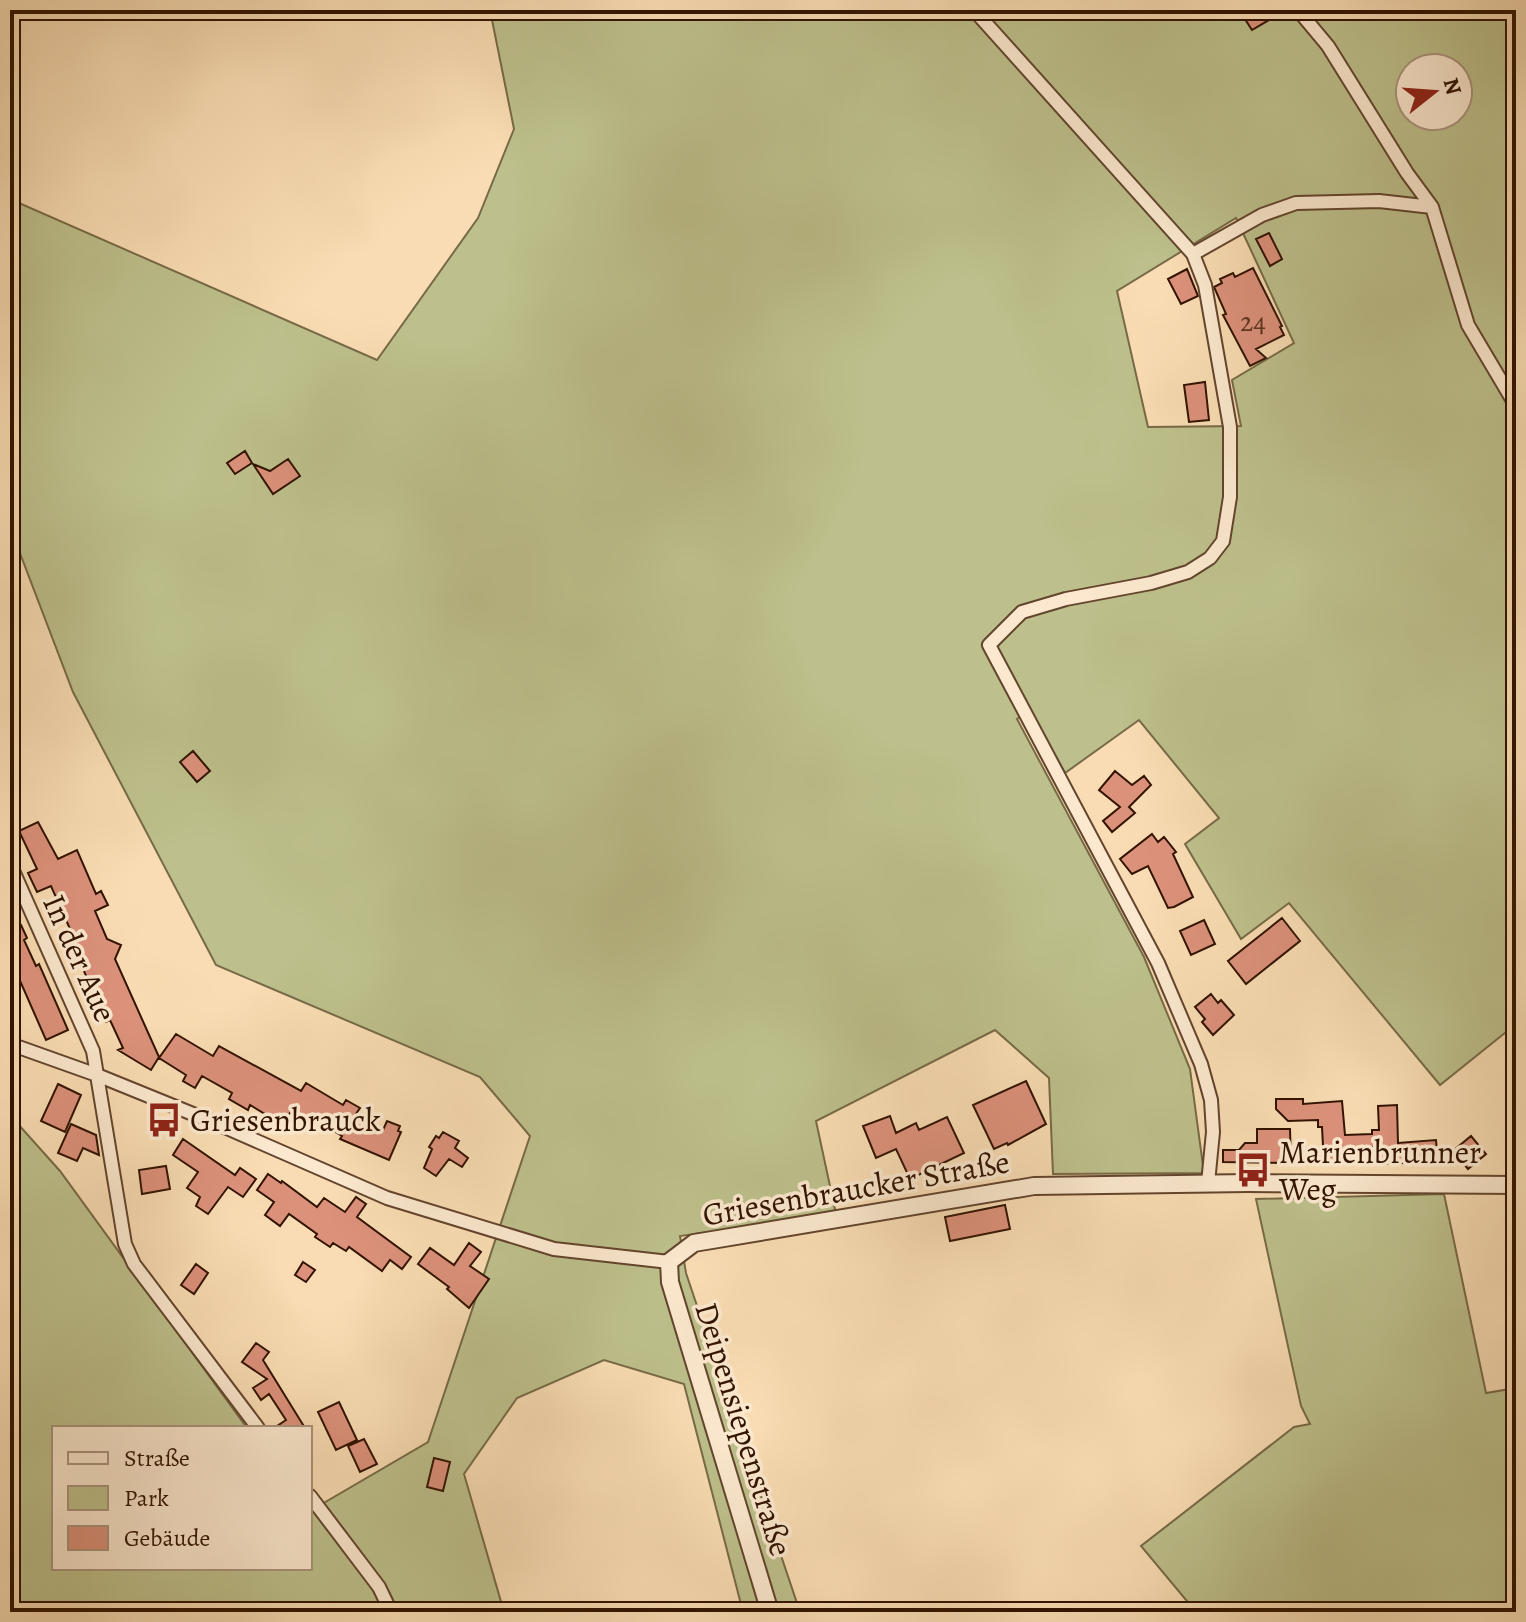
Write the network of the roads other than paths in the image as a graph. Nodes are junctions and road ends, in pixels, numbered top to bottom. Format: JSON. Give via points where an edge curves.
{"nodes":[{"id":1,"x":974,"y":10,"type":"edge"},
{"id":2,"x":1298,"y":10,"type":"edge"},
{"id":3,"x":1432,"y":207,"type":"junction"},
{"id":4,"x":1193,"y":254,"type":"junction"},
{"id":5,"x":1516,"y":406,"type":"edge"},
{"id":6,"x":10,"y":864,"type":"edge"},
{"id":7,"x":10,"y":1044,"type":"edge"},
{"id":8,"x":97,"y":1075,"type":"junction"},
{"id":9,"x":1208,"y":1183,"type":"junction"},
{"id":10,"x":1516,"y":1185,"type":"edge"},
{"id":11,"x":669,"y":1262,"type":"junction"},
{"id":12,"x":256,"y":1426,"type":"edge"},
{"id":13,"x":312,"y":1499,"type":"edge"},
{"id":14,"x":391,"y":1612,"type":"edge"},
{"id":15,"x":770,"y":1612,"type":"edge"}],
"edges":[{"from":1,"to":4,"type":"street"},
{"from":2,"to":3,"type":"street","via":[[1328,46]]},
{"from":3,"to":4,"type":"street","via":[[1379,201],[1296,203],[1262,215]]},
{"from":3,"to":5,"type":"street","via":[[1468,325]]},
{"from":4,"to":9,"type":"street","via":[[1205,285],[1230,427],[1230,497],[1223,541],[1210,558],[1188,572],[1022,612],[989,645],[1158,963],[1201,1064],[1213,1132]]},
{"from":6,"to":8,"type":"street","name":"In der Aue","via":[[93,1051]]},
{"from":7,"to":8,"type":"street","name":"Griesenbraucker Straße"},
{"from":8,"to":11,"type":"street","name":"Griesenbraucker Straße","via":[[387,1198],[554,1249]]},
{"from":8,"to":12,"type":"street","name":"In der Aue","via":[[125,1244],[134,1264]]},
{"from":9,"to":10,"type":"street","name":"Griesenbraucker Straße"},
{"from":9,"to":11,"type":"street","name":"Griesenbraucker Straße","via":[[1034,1186],[694,1243]]},
{"from":11,"to":15,"type":"street","name":"Deipensiepenstraße","via":[[670,1282]]},
{"from":13,"to":14,"type":"street","via":[[379,1587]]}]}
